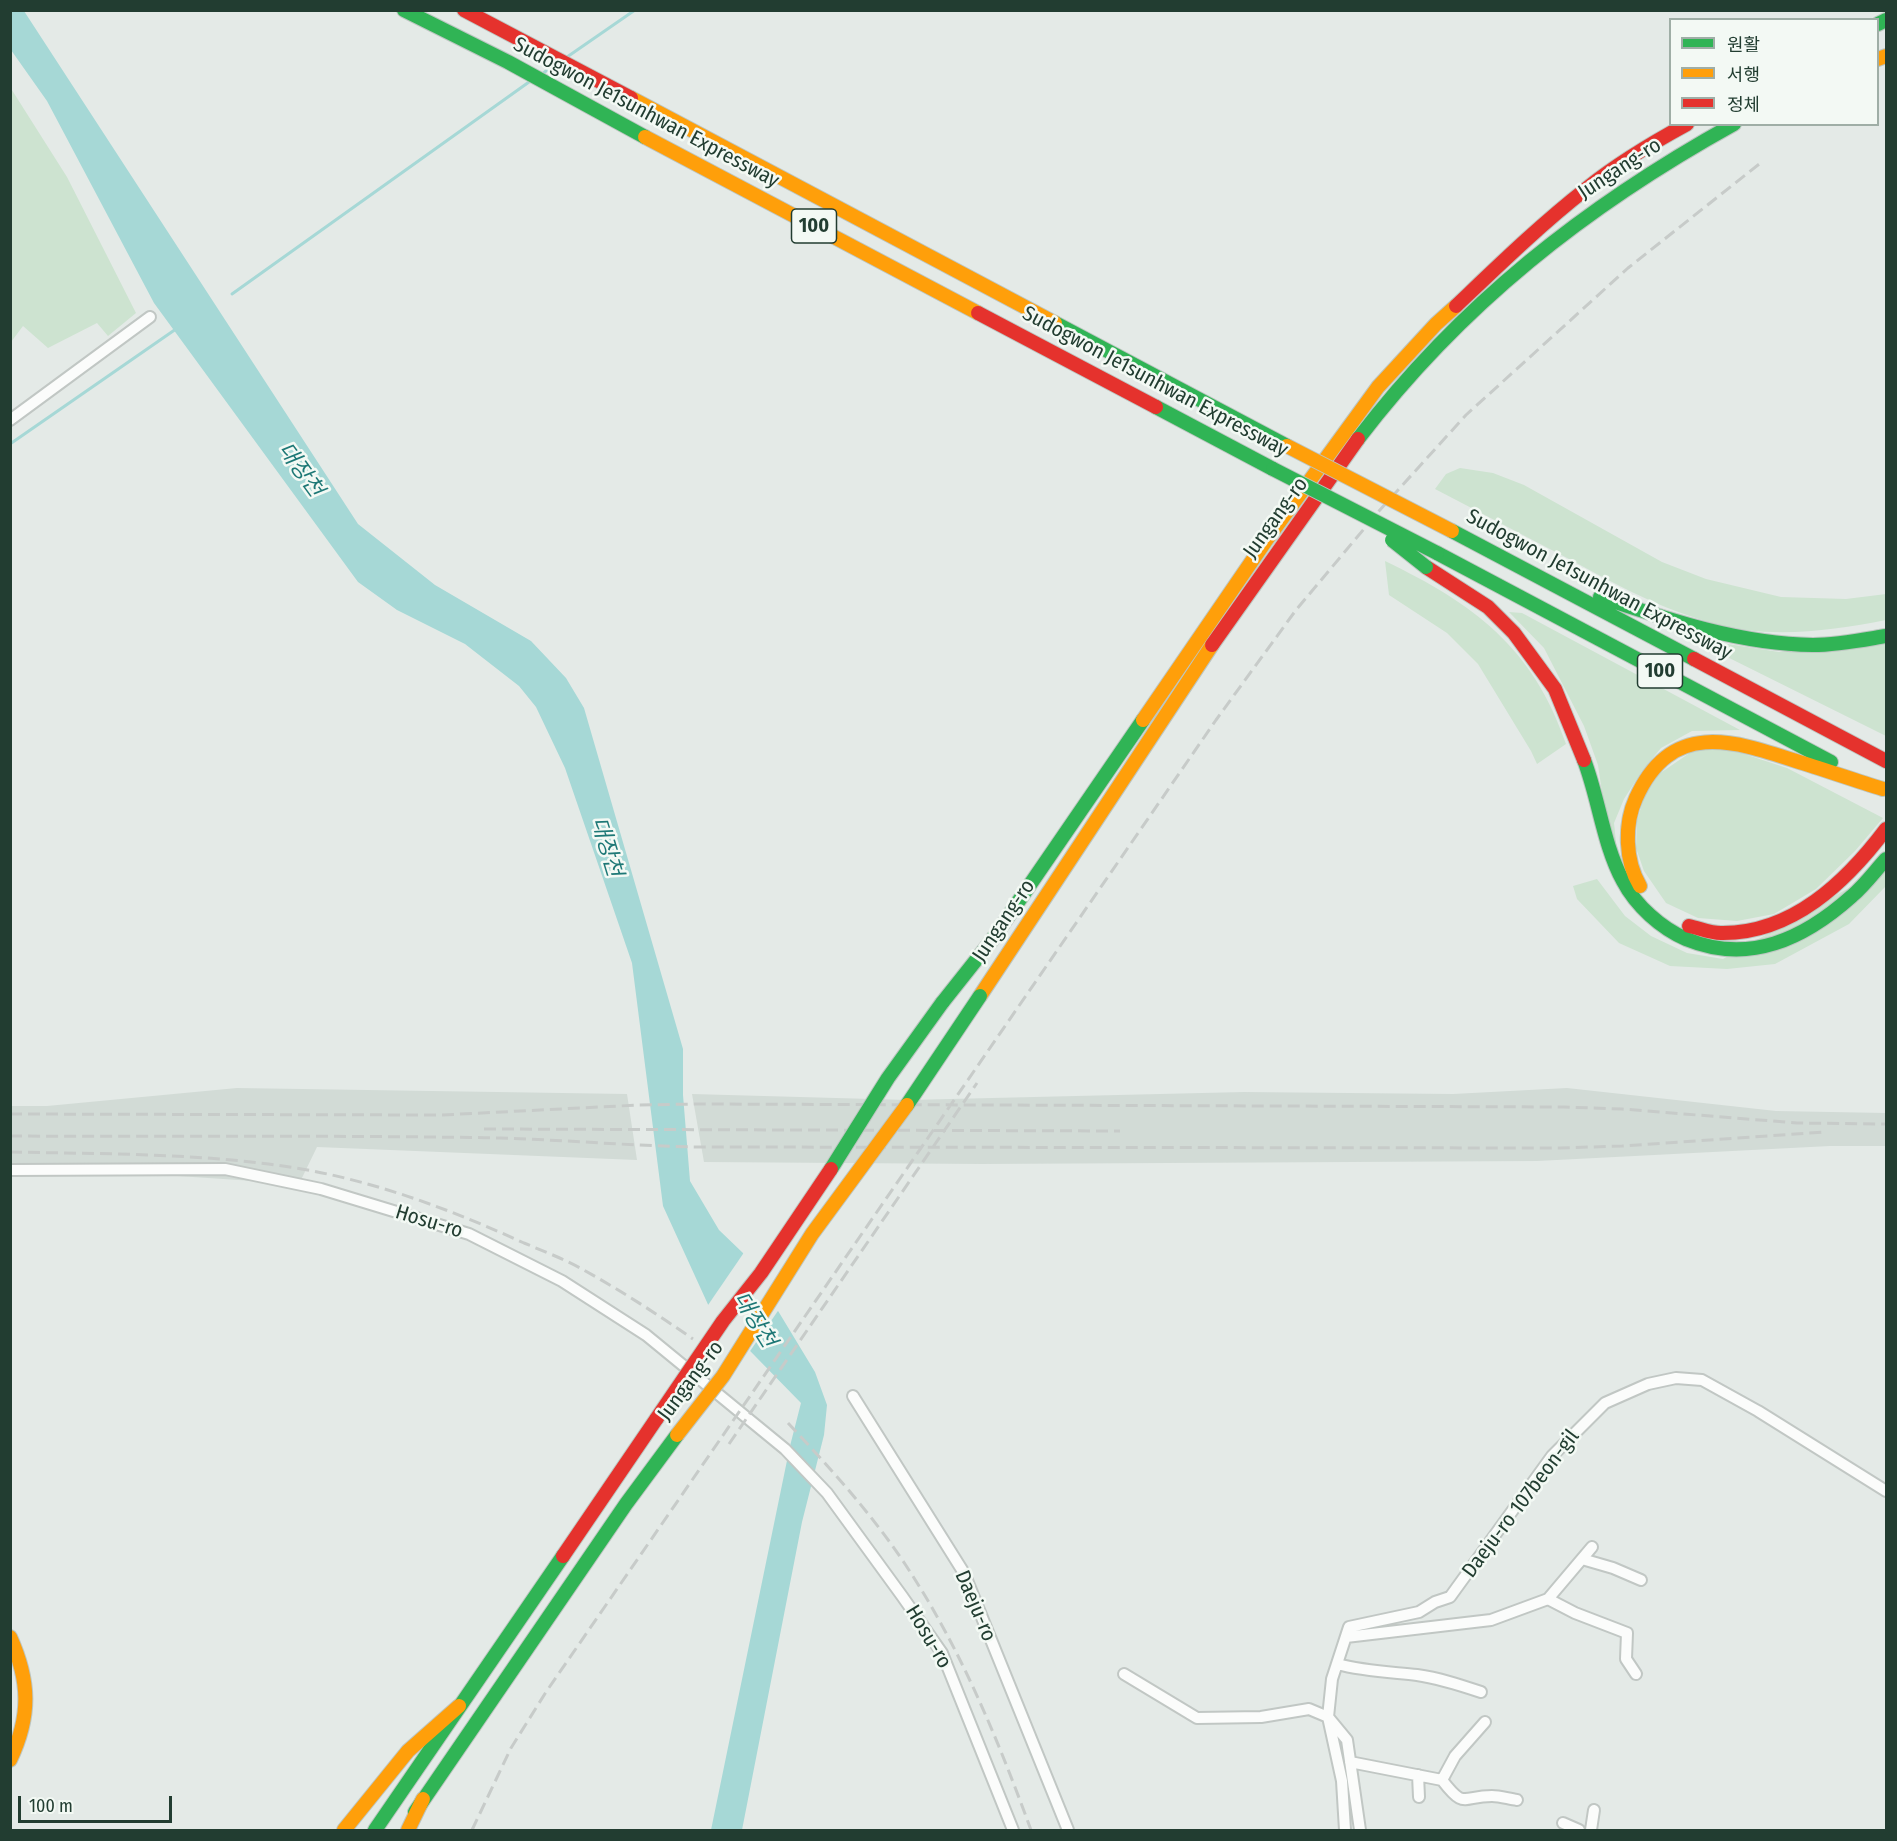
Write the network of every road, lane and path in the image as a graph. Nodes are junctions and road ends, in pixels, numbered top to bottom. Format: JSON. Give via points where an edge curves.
{"nodes":[{"id":1,"x":404,"y":10,"type":"edge"},
{"id":2,"x":464,"y":10,"type":"edge"},
{"id":3,"x":1684,"y":126,"type":"edge"},
{"id":4,"x":1731,"y":126,"type":"edge"},
{"id":5,"x":150,"y":317,"type":"dead end"},
{"id":6,"x":10,"y":420,"type":"edge"},
{"id":7,"x":1356,"y":511,"type":"junction"},
{"id":8,"x":1545,"y":579,"type":"junction"},
{"id":9,"x":1887,"y":636,"type":"edge"},
{"id":10,"x":1887,"y":761,"type":"edge"},
{"id":11,"x":1885,"y":790,"type":"edge"},
{"id":12,"x":1887,"y":830,"type":"edge"},
{"id":13,"x":1887,"y":859,"type":"edge"},
{"id":14,"x":10,"y":1170,"type":"edge"},
{"id":15,"x":853,"y":1396,"type":"dead end"},
{"id":16,"x":1887,"y":1491,"type":"edge"},
{"id":17,"x":1592,"y":1547,"type":"dead end"},
{"id":18,"x":1582,"y":1559,"type":"junction"},
{"id":19,"x":1641,"y":1580,"type":"dead end"},
{"id":20,"x":1548,"y":1599,"type":"junction"},
{"id":21,"x":1346,"y":1636,"type":"junction"},
{"id":22,"x":10,"y":1637,"type":"edge"},
{"id":23,"x":1337,"y":1664,"type":"junction"},
{"id":24,"x":1124,"y":1674,"type":"dead end"},
{"id":25,"x":1636,"y":1674,"type":"dead end"},
{"id":26,"x":1481,"y":1692,"type":"dead end"},
{"id":27,"x":459,"y":1706,"type":"junction"},
{"id":28,"x":1328,"y":1718,"type":"junction"},
{"id":29,"x":1485,"y":1722,"type":"dead end"},
{"id":30,"x":10,"y":1760,"type":"edge"},
{"id":31,"x":1350,"y":1762,"type":"junction"},
{"id":32,"x":1418,"y":1775,"type":"junction"},
{"id":33,"x":1442,"y":1780,"type":"junction"},
{"id":34,"x":1419,"y":1797,"type":"dead end"},
{"id":35,"x":423,"y":1799,"type":"junction"},
{"id":36,"x":1517,"y":1800,"type":"dead end"},
{"id":37,"x":1594,"y":1810,"type":"dead end"},
{"id":38,"x":1563,"y":1823,"type":"dead end"},
{"id":39,"x":344,"y":1830,"type":"edge"},
{"id":40,"x":375,"y":1830,"type":"edge"},
{"id":41,"x":402,"y":1830,"type":"edge"},
{"id":42,"x":408,"y":1830,"type":"edge"},
{"id":43,"x":1013,"y":1830,"type":"edge"},
{"id":44,"x":1068,"y":1830,"type":"edge"},
{"id":45,"x":1345,"y":1830,"type":"edge"},
{"id":46,"x":1360,"y":1830,"type":"edge"},
{"id":47,"x":1580,"y":1830,"type":"edge"},
{"id":48,"x":1591,"y":1830,"type":"edge"}],
"edges":[{"from":1,"to":7,"type":"main road","name":"Sudogwon Je1sunhwan Expressway","number":"100","bridge":true},
{"from":2,"to":8,"type":"main road","name":"Sudogwon Je1sunhwan Expressway","number":"100","bridge":true},
{"from":3,"to":27,"type":"main road","name":"Jungang-ro","bridge":true,"via":[[1588,187],[1538,229],[1436,324],[1378,387],[1265,542],[992,940],[888,1078],[807,1208],[723,1321]]},
{"from":4,"to":35,"type":"main road","name":"Jungang-ro","bridge":true,"via":[[1649,174],[1530,260],[1439,344],[1356,442],[1265,569],[910,1101],[812,1234],[723,1376],[626,1504]]},
{"from":5,"to":6,"type":"street"},
{"from":7,"to":11,"type":"main road","name":"Sudogwon Je1sunhwan Expressway","number":"100","bridge":true},
{"from":7,"to":13,"type":"main road","bridge":true,"via":[[1426,567],[1488,607],[1514,633],[1555,689],[1585,763],[1623,882],[1642,908],[1672,933],[1701,945],[1737,951],[1787,940],[1853,896]]},
{"from":8,"to":9,"type":"main road","via":[[1667,619],[1735,636],[1802,645]]},
{"from":8,"to":10,"type":"main road","name":"Sudogwon Je1sunhwan Expressway","number":"100"},
{"from":11,"to":12,"type":"main road","via":[[1747,745],[1702,742],[1683,747],[1650,775],[1629,816],[1628,841],[1638,883],[1664,913],[1705,932],[1727,933],[1773,925],[1800,912],[1847,876]]},
{"from":14,"to":43,"type":"street","name":"Hosu-ro","via":[[225,1169],[321,1189],[469,1234],[562,1281],[646,1335],[785,1449],[827,1494],[942,1653]]},
{"from":15,"to":44,"type":"street","name":"Daeju-ro","via":[[964,1573]]},
{"from":16,"to":21,"type":"street","name":"Daeju-ro 107beon-gil","via":[[1702,1380],[1676,1378],[1648,1384],[1605,1403],[1560,1448],[1450,1596],[1419,1612],[1349,1627]]},
{"from":17,"to":18,"type":"street"},
{"from":18,"to":19,"type":"street"},
{"from":18,"to":20,"type":"street"},
{"from":20,"to":21,"type":"street","via":[[1491,1620]]},
{"from":20,"to":25,"type":"street","via":[[1627,1632],[1626,1659]]},
{"from":21,"to":23,"type":"street"},
{"from":22,"to":30,"type":"main road","via":[[24,1672],[26,1695],[24,1724]]},
{"from":23,"to":26,"type":"street","via":[[1456,1683]]},
{"from":23,"to":28,"type":"street"},
{"from":24,"to":28,"type":"street","via":[[1197,1718],[1261,1717],[1309,1709]]},
{"from":27,"to":39,"type":"main road","via":[[408,1751]]},
{"from":27,"to":40,"type":"main road","name":"Jungang-ro"},
{"from":28,"to":31,"type":"street","via":[[1347,1740]]},
{"from":28,"to":45,"type":"street","via":[[1342,1781]]},
{"from":29,"to":33,"type":"street","via":[[1455,1756]]},
{"from":31,"to":32,"type":"street"},
{"from":31,"to":46,"type":"street"},
{"from":32,"to":33,"type":"street"},
{"from":32,"to":34,"type":"street"},
{"from":33,"to":36,"type":"street","via":[[1454,1796],[1465,1801],[1493,1796]]},
{"from":35,"to":41,"type":"main road","name":"Jungang-ro"},
{"from":35,"to":42,"type":"main road"},
{"from":37,"to":48,"type":"street"},
{"from":38,"to":47,"type":"street"}]}
